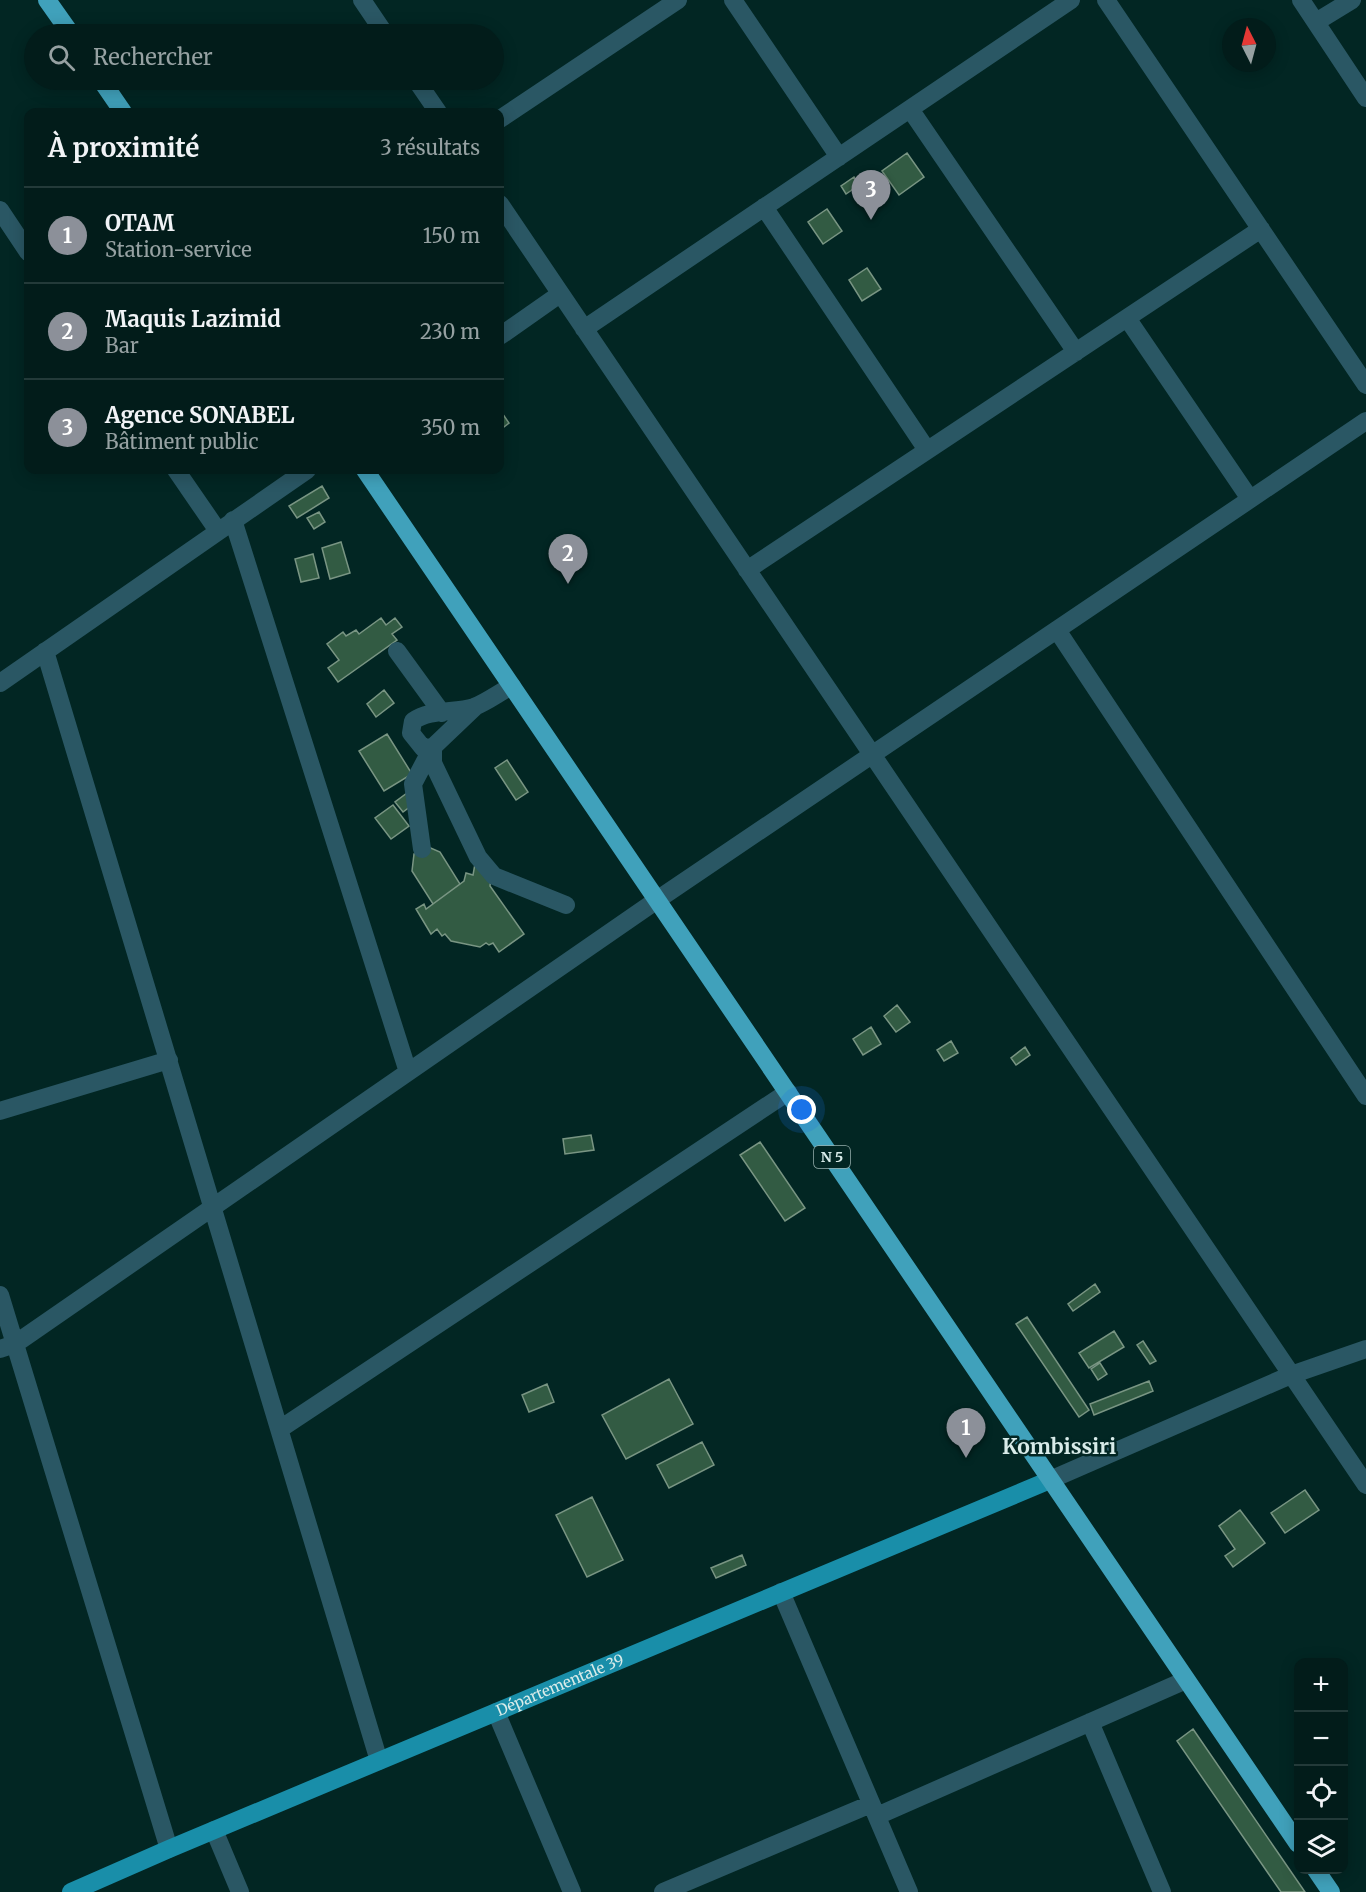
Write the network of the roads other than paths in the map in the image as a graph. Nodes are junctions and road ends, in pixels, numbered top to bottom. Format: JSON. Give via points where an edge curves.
{"nodes":[{"id":1,"x":47,"y":0,"type":"edge"},
{"id":2,"x":362,"y":0,"type":"edge"},
{"id":3,"x":678,"y":0,"type":"edge"},
{"id":4,"x":733,"y":0,"type":"edge"},
{"id":5,"x":1071,"y":0,"type":"edge"},
{"id":6,"x":1106,"y":0,"type":"edge"},
{"id":7,"x":1301,"y":0,"type":"edge"},
{"id":8,"x":1352,"y":0,"type":"edge"},
{"id":9,"x":1316,"y":22,"type":"junction"},
{"id":10,"x":63,"y":24,"type":"edge"},
{"id":11,"x":378,"y":24,"type":"edge"},
{"id":12,"x":108,"y":90,"type":"edge"},
{"id":13,"x":423,"y":90,"type":"edge"},
{"id":14,"x":1366,"y":98,"type":"edge"},
{"id":15,"x":120,"y":108,"type":"edge"},
{"id":16,"x":435,"y":108,"type":"edge"},
{"id":17,"x":910,"y":109,"type":"junction"},
{"id":18,"x":504,"y":116,"type":"edge"},
{"id":19,"x":839,"y":157,"type":"junction"},
{"id":20,"x":764,"y":207,"type":"junction"},
{"id":21,"x":0,"y":210,"type":"edge"},
{"id":22,"x":504,"y":210,"type":"edge"},
{"id":23,"x":1261,"y":229,"type":"junction"},
{"id":24,"x":24,"y":246,"type":"edge"},
{"id":25,"x":560,"y":294,"type":"junction"},
{"id":26,"x":1127,"y":318,"type":"junction"},
{"id":27,"x":584,"y":329,"type":"junction"},
{"id":28,"x":504,"y":333,"type":"edge"},
{"id":29,"x":1076,"y":352,"type":"junction"},
{"id":30,"x":1366,"y":385,"type":"edge"},
{"id":31,"x":1366,"y":421,"type":"edge"},
{"id":32,"x":927,"y":450,"type":"junction"},
{"id":33,"x":179,"y":474,"type":"edge"},
{"id":34,"x":301,"y":474,"type":"edge"},
{"id":35,"x":368,"y":474,"type":"edge"},
{"id":36,"x":1250,"y":499,"type":"junction"},
{"id":37,"x":233,"y":520,"type":"junction"},
{"id":38,"x":218,"y":531,"type":"junction"},
{"id":39,"x":747,"y":570,"type":"junction"},
{"id":40,"x":1057,"y":630,"type":"junction"},
{"id":41,"x":45,"y":651,"type":"junction"},
{"id":42,"x":397,"y":651,"type":"dead end"},
{"id":43,"x":0,"y":683,"type":"edge"},
{"id":44,"x":512,"y":686,"type":"junction"},
{"id":45,"x":475,"y":706,"type":"junction"},
{"id":46,"x":442,"y":712,"type":"junction"},
{"id":47,"x":433,"y":747,"type":"junction"},
{"id":48,"x":872,"y":755,"type":"junction"},
{"id":49,"x":422,"y":849,"type":"dead end"},
{"id":50,"x":657,"y":900,"type":"junction"},
{"id":51,"x":566,"y":905,"type":"dead end"},
{"id":52,"x":169,"y":1060,"type":"junction"},
{"id":53,"x":408,"y":1072,"type":"junction"},
{"id":54,"x":788,"y":1092,"type":"junction"},
{"id":55,"x":1366,"y":1096,"type":"edge"},
{"id":56,"x":0,"y":1111,"type":"edge"},
{"id":57,"x":213,"y":1207,"type":"junction"},
{"id":58,"x":0,"y":1295,"type":"edge"},
{"id":59,"x":7,"y":1347,"type":"edge"},
{"id":60,"x":1366,"y":1349,"type":"edge"},
{"id":61,"x":1291,"y":1375,"type":"junction"},
{"id":62,"x":280,"y":1429,"type":"junction"},
{"id":63,"x":1050,"y":1480,"type":"junction"},
{"id":64,"x":1366,"y":1485,"type":"edge"},
{"id":65,"x":781,"y":1592,"type":"junction"},
{"id":66,"x":1186,"y":1680,"type":"junction"},
{"id":67,"x":496,"y":1712,"type":"junction"},
{"id":68,"x":1090,"y":1722,"type":"junction"},
{"id":69,"x":380,"y":1761,"type":"junction"},
{"id":70,"x":874,"y":1810,"type":"junction"},
{"id":71,"x":214,"y":1830,"type":"junction"},
{"id":72,"x":1294,"y":1837,"type":"edge"},
{"id":73,"x":169,"y":1849,"type":"junction"},
{"id":74,"x":1319,"y":1874,"type":"edge"},
{"id":75,"x":667,"y":1891,"type":"edge"},
{"id":76,"x":71,"y":1892,"type":"edge"},
{"id":77,"x":240,"y":1892,"type":"edge"},
{"id":78,"x":572,"y":1892,"type":"edge"},
{"id":79,"x":909,"y":1892,"type":"edge"},
{"id":80,"x":1162,"y":1892,"type":"edge"},
{"id":81,"x":1331,"y":1892,"type":"edge"}],
"edges":[{"from":1,"to":10,"type":"highway"},
{"from":2,"to":11,"type":"street"},
{"from":3,"to":18,"type":"street"},
{"from":4,"to":19,"type":"street"},
{"from":5,"to":17,"type":"street"},
{"from":6,"to":23,"type":"street"},
{"from":7,"to":9,"type":"street"},
{"from":8,"to":9,"type":"street"},
{"from":9,"to":14,"type":"street"},
{"from":12,"to":15,"type":"highway"},
{"from":13,"to":16,"type":"street"},
{"from":17,"to":19,"type":"street"},
{"from":17,"to":29,"type":"street"},
{"from":19,"to":20,"type":"street"},
{"from":20,"to":27,"type":"street"},
{"from":20,"to":32,"type":"street"},
{"from":21,"to":24,"type":"street"},
{"from":22,"to":25,"type":"street"},
{"from":23,"to":26,"type":"street"},
{"from":23,"to":30,"type":"street"},
{"from":25,"to":27,"type":"street"},
{"from":25,"to":28,"type":"street"},
{"from":26,"to":29,"type":"street"},
{"from":26,"to":36,"type":"street"},
{"from":27,"to":39,"type":"street"},
{"from":29,"to":32,"type":"street"},
{"from":31,"to":36,"type":"street"},
{"from":32,"to":39,"type":"street"},
{"from":33,"to":38,"type":"street"},
{"from":34,"to":37,"type":"street"},
{"from":35,"to":44,"type":"highway","number":"N 5"},
{"from":36,"to":40,"type":"street"},
{"from":37,"to":38,"type":"street"},
{"from":37,"to":53,"type":"street"},
{"from":38,"to":41,"type":"street"},
{"from":39,"to":48,"type":"street"},
{"from":40,"to":48,"type":"street"},
{"from":40,"to":55,"type":"street"},
{"from":41,"to":43,"type":"street"},
{"from":41,"to":52,"type":"street"},
{"from":42,"to":46,"type":"street"},
{"from":44,"to":45,"type":"street"},
{"from":44,"to":50,"type":"highway","number":"N 5"},
{"from":45,"to":46,"type":"street"},
{"from":45,"to":47,"type":"street"},
{"from":46,"to":47,"type":"street","via":[[422,715],[413,721],[411,733],[418,743],[423,748]]},
{"from":47,"to":49,"type":"street","via":[[413,784]]},
{"from":47,"to":51,"type":"street","via":[[433,762],[478,857],[494,876]]},
{"from":48,"to":50,"type":"street"},
{"from":48,"to":61,"type":"street"},
{"from":50,"to":53,"type":"street"},
{"from":50,"to":54,"type":"highway","number":"N 5"},
{"from":52,"to":56,"type":"street"},
{"from":52,"to":57,"type":"street"},
{"from":53,"to":57,"type":"street"},
{"from":54,"to":62,"type":"street"},
{"from":54,"to":63,"type":"highway","number":"N 5"},
{"from":57,"to":59,"type":"street"},
{"from":57,"to":62,"type":"street"},
{"from":58,"to":59,"type":"street"},
{"from":59,"to":73,"type":"street"},
{"from":60,"to":61,"type":"street"},
{"from":61,"to":63,"type":"street"},
{"from":61,"to":64,"type":"street"},
{"from":62,"to":69,"type":"street"},
{"from":63,"to":65,"type":"main road","name":"Départementale 39"},
{"from":63,"to":66,"type":"highway","number":"N 5"},
{"from":65,"to":67,"type":"main road","name":"Départementale 39"},
{"from":65,"to":70,"type":"street"},
{"from":66,"to":68,"type":"street"},
{"from":66,"to":72,"type":"highway","number":"N 5"},
{"from":67,"to":69,"type":"main road","name":"Départementale 39"},
{"from":67,"to":78,"type":"street"},
{"from":68,"to":70,"type":"street"},
{"from":68,"to":80,"type":"street"},
{"from":69,"to":71,"type":"main road","name":"Départementale 39"},
{"from":70,"to":75,"type":"street"},
{"from":70,"to":79,"type":"street"},
{"from":71,"to":73,"type":"main road","name":"Départementale 39"},
{"from":71,"to":77,"type":"street"},
{"from":73,"to":76,"type":"main road","name":"Départementale 39"},
{"from":74,"to":81,"type":"highway"}]}
